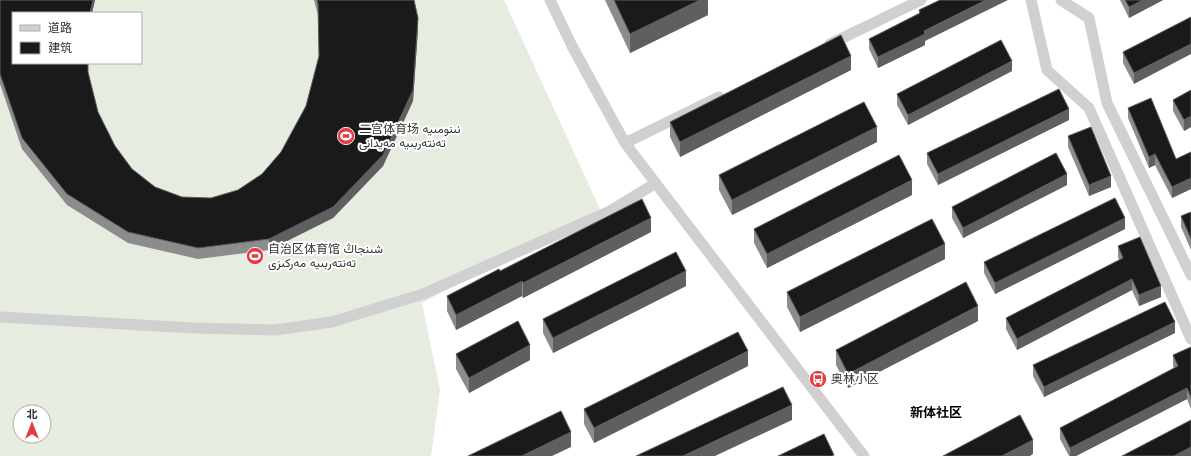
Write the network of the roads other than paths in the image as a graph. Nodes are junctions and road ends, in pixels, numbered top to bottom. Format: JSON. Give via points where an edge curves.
{"nodes":[{"id":1,"x":550,"y":0,"type":"edge"},
{"id":2,"x":921,"y":0,"type":"edge"},
{"id":3,"x":1032,"y":0,"type":"edge"},
{"id":4,"x":1061,"y":0,"type":"edge"},
{"id":5,"x":822,"y":48,"type":"edge"},
{"id":6,"x":731,"y":92,"type":"edge"},
{"id":7,"x":625,"y":143,"type":"junction"},
{"id":8,"x":656,"y":183,"type":"junction"},
{"id":9,"x":1191,"y":275,"type":"edge"},
{"id":10,"x":0,"y":317,"type":"edge"},
{"id":11,"x":1191,"y":339,"type":"edge"},
{"id":12,"x":864,"y":456,"type":"edge"}],
"edges":[{"from":1,"to":7,"type":"street"},
{"from":2,"to":5,"type":"street"},
{"from":3,"to":11,"type":"street","via":[[1047,70],[1089,108]]},
{"from":4,"to":9,"type":"street","via":[[1089,18],[1107,103]]},
{"from":6,"to":7,"type":"street"},
{"from":7,"to":8,"type":"street"},
{"from":8,"to":10,"type":"street","via":[[610,212],[423,294],[332,322],[276,330]]},
{"from":8,"to":12,"type":"street"}]}
